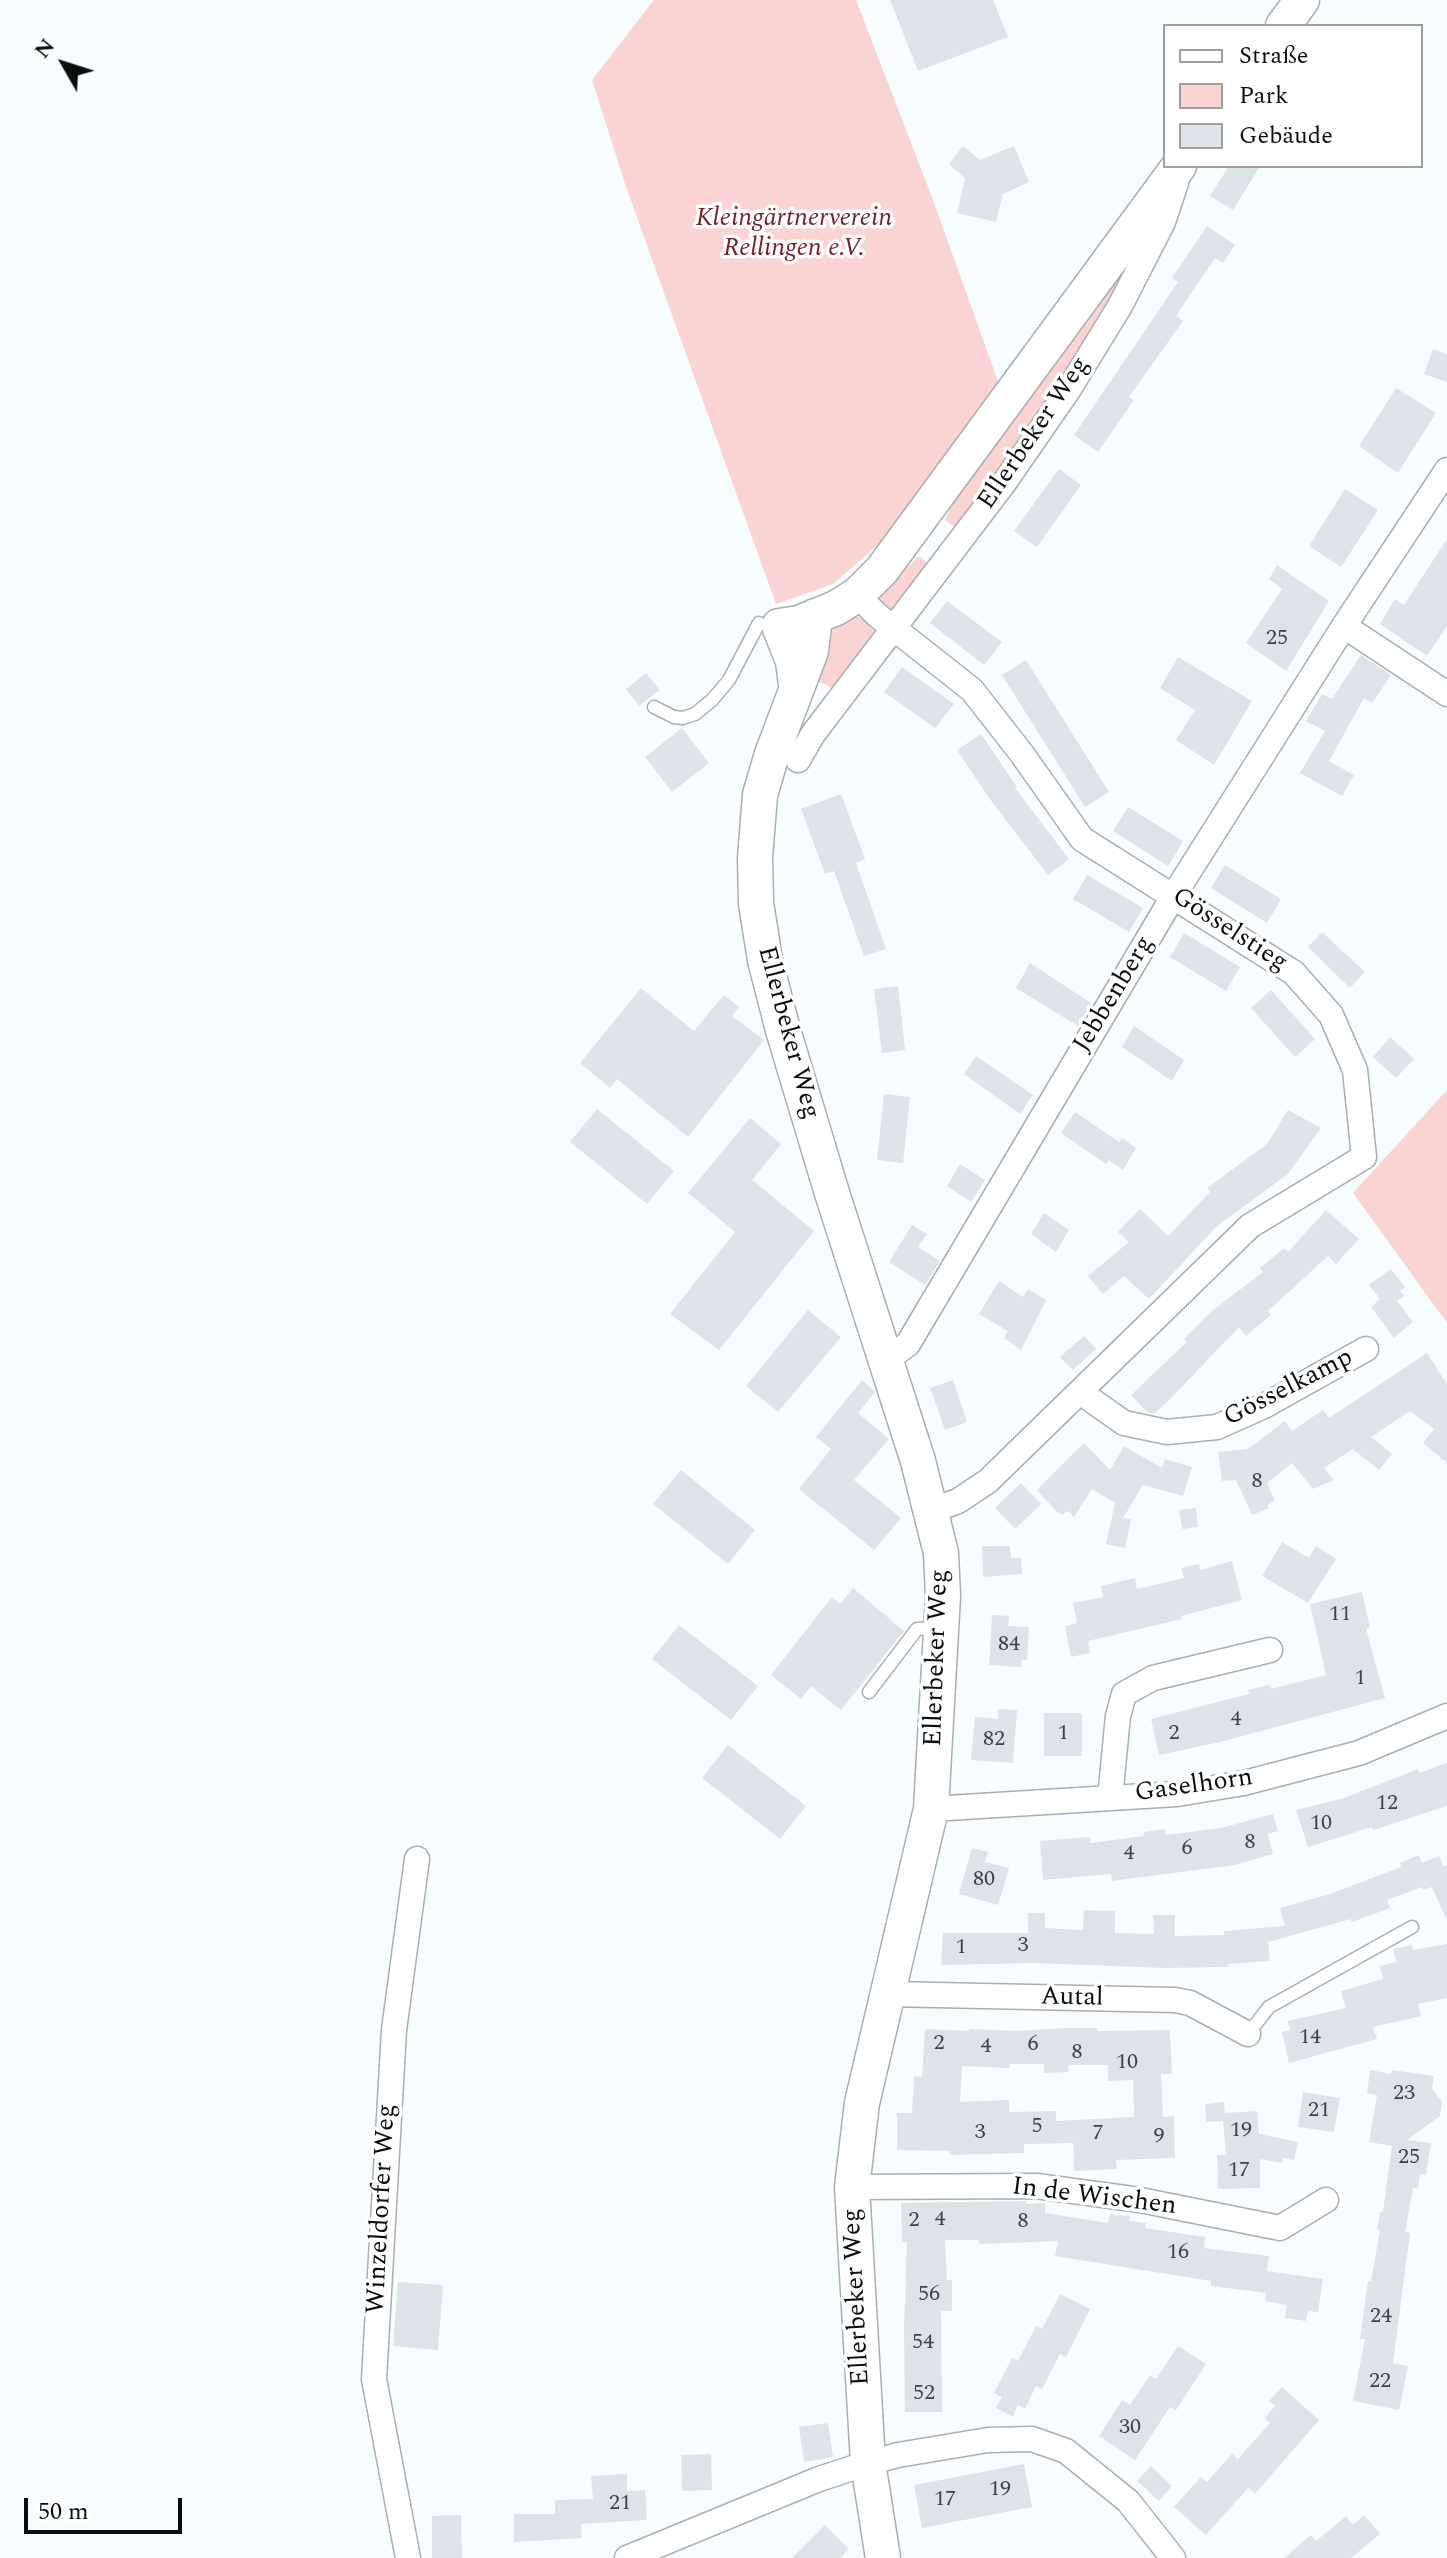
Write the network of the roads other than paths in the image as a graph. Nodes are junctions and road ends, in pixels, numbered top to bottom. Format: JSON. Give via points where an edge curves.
{"nodes":[{"id":1,"x":1302,"y":0,"type":"edge"},
{"id":2,"x":1284,"y":24,"type":"edge"},
{"id":3,"x":1180,"y":168,"type":"edge"},
{"id":4,"x":1180,"y":168,"type":"edge"},
{"id":5,"x":1447,"y":470,"type":"edge"},
{"id":6,"x":857,"y":595,"type":"junction"},
{"id":7,"x":815,"y":616,"type":"junction"},
{"id":8,"x":769,"y":624,"type":"junction"},
{"id":9,"x":1344,"y":626,"type":"junction"},
{"id":10,"x":894,"y":629,"type":"junction"},
{"id":11,"x":796,"y":685,"type":"junction"},
{"id":12,"x":1447,"y":694,"type":"edge"},
{"id":13,"x":654,"y":707,"type":"dead end"},
{"id":14,"x":798,"y":760,"type":"dead end"},
{"id":15,"x":1174,"y":895,"type":"junction"},
{"id":16,"x":1366,"y":1349,"type":"dead end"},
{"id":17,"x":885,"y":1361,"type":"junction"},
{"id":18,"x":1080,"y":1392,"type":"junction"},
{"id":19,"x":931,"y":1511,"type":"junction"},
{"id":20,"x":942,"y":1628,"type":"junction"},
{"id":21,"x":1270,"y":1650,"type":"dead end"},
{"id":22,"x":869,"y":1692,"type":"dead end"},
{"id":23,"x":1447,"y":1716,"type":"edge"},
{"id":24,"x":1110,"y":1798,"type":"junction"},
{"id":25,"x":931,"y":1809,"type":"junction"},
{"id":26,"x":417,"y":1859,"type":"dead end"},
{"id":27,"x":1412,"y":1927,"type":"dead end"},
{"id":28,"x":888,"y":1994,"type":"junction"},
{"id":29,"x":1248,"y":2034,"type":"joint"},
{"id":30,"x":852,"y":2187,"type":"junction"},
{"id":31,"x":1326,"y":2200,"type":"dead end"},
{"id":32,"x":868,"y":2463,"type":"junction"},
{"id":33,"x":408,"y":2558,"type":"edge"},
{"id":34,"x":627,"y":2558,"type":"edge"},
{"id":35,"x":883,"y":2558,"type":"edge"},
{"id":36,"x":1173,"y":2558,"type":"edge"}],
"edges":[{"from":1,"to":2,"type":"street"},
{"from":3,"to":6,"type":"street","name":"Ellerbeker Weg","via":[[915,528]]},
{"from":4,"to":10,"type":"street","name":"Ellerbeker Weg","via":[[1163,222],[1069,389]]},
{"from":5,"to":9,"type":"street","name":"Jebbenberg"},
{"from":6,"to":7,"type":"street","name":"Ellerbeker Weg"},
{"from":6,"to":10,"type":"street","name":"Gösselstieg"},
{"from":7,"to":8,"type":"street","name":"Ellerbeker Weg","via":[[799,623]]},
{"from":7,"to":11,"type":"street","name":"Ellerbeker Weg","via":[[811,651]]},
{"from":8,"to":11,"type":"street","via":[[793,661]]},
{"from":8,"to":13,"type":"lane","via":[[729,680],[695,714],[674,717]]},
{"from":9,"to":12,"type":"street"},
{"from":9,"to":15,"type":"street","name":"Jebbenberg"},
{"from":10,"to":14,"type":"street","name":"Ellerbeker Weg"},
{"from":10,"to":15,"type":"street","name":"Gösselstieg","via":[[972,690],[1082,839]]},
{"from":11,"to":17,"type":"street","name":"Ellerbeker Weg","via":[[760,795],[756,903],[783,1030]]},
{"from":15,"to":17,"type":"street","name":"Jebbenberg","via":[[908,1344]]},
{"from":15,"to":18,"type":"street","name":"Gösselstieg","via":[[1294,973],[1331,1015],[1355,1070],[1364,1157],[1250,1226]]},
{"from":16,"to":18,"type":"street","name":"Gösselkamp","via":[[1217,1427],[1167,1432],[1124,1423]]},
{"from":17,"to":19,"type":"street","name":"Ellerbeker Weg"},
{"from":18,"to":19,"type":"street","name":"Gösselstieg","via":[[988,1481]]},
{"from":19,"to":20,"type":"street","name":"Ellerbeker Weg","via":[[941,1553]]},
{"from":20,"to":22,"type":"lane","via":[[917,1629]]},
{"from":20,"to":25,"type":"street","name":"Ellerbeker Weg"},
{"from":21,"to":24,"type":"street","via":[[1153,1678],[1124,1694]]},
{"from":23,"to":24,"type":"street","name":"Gaselhorn","via":[[1359,1753],[1244,1783]]},
{"from":24,"to":25,"type":"street","name":"Gaselhorn"},
{"from":25,"to":28,"type":"street","name":"Ellerbeker Weg"},
{"from":26,"to":33,"type":"street","name":"Winzeldorfer Weg","via":[[394,2030],[374,2379]]},
{"from":27,"to":29,"type":"lane","via":[[1269,2007]]},
{"from":28,"to":29,"type":"street","name":"Autal","via":[[1175,2000]]},
{"from":28,"to":30,"type":"street","name":"Ellerbeker Weg","via":[[862,2103]]},
{"from":30,"to":31,"type":"street","name":"In de Wischen","via":[[1036,2186],[1280,2228]]},
{"from":30,"to":32,"type":"street","name":"Ellerbeker Weg"},
{"from":32,"to":34,"type":"street"},
{"from":32,"to":35,"type":"street","name":"Ellerbeker Weg"},
{"from":32,"to":36,"type":"street","via":[[988,2440],[1032,2439],[1066,2451],[1128,2501]]}]}
